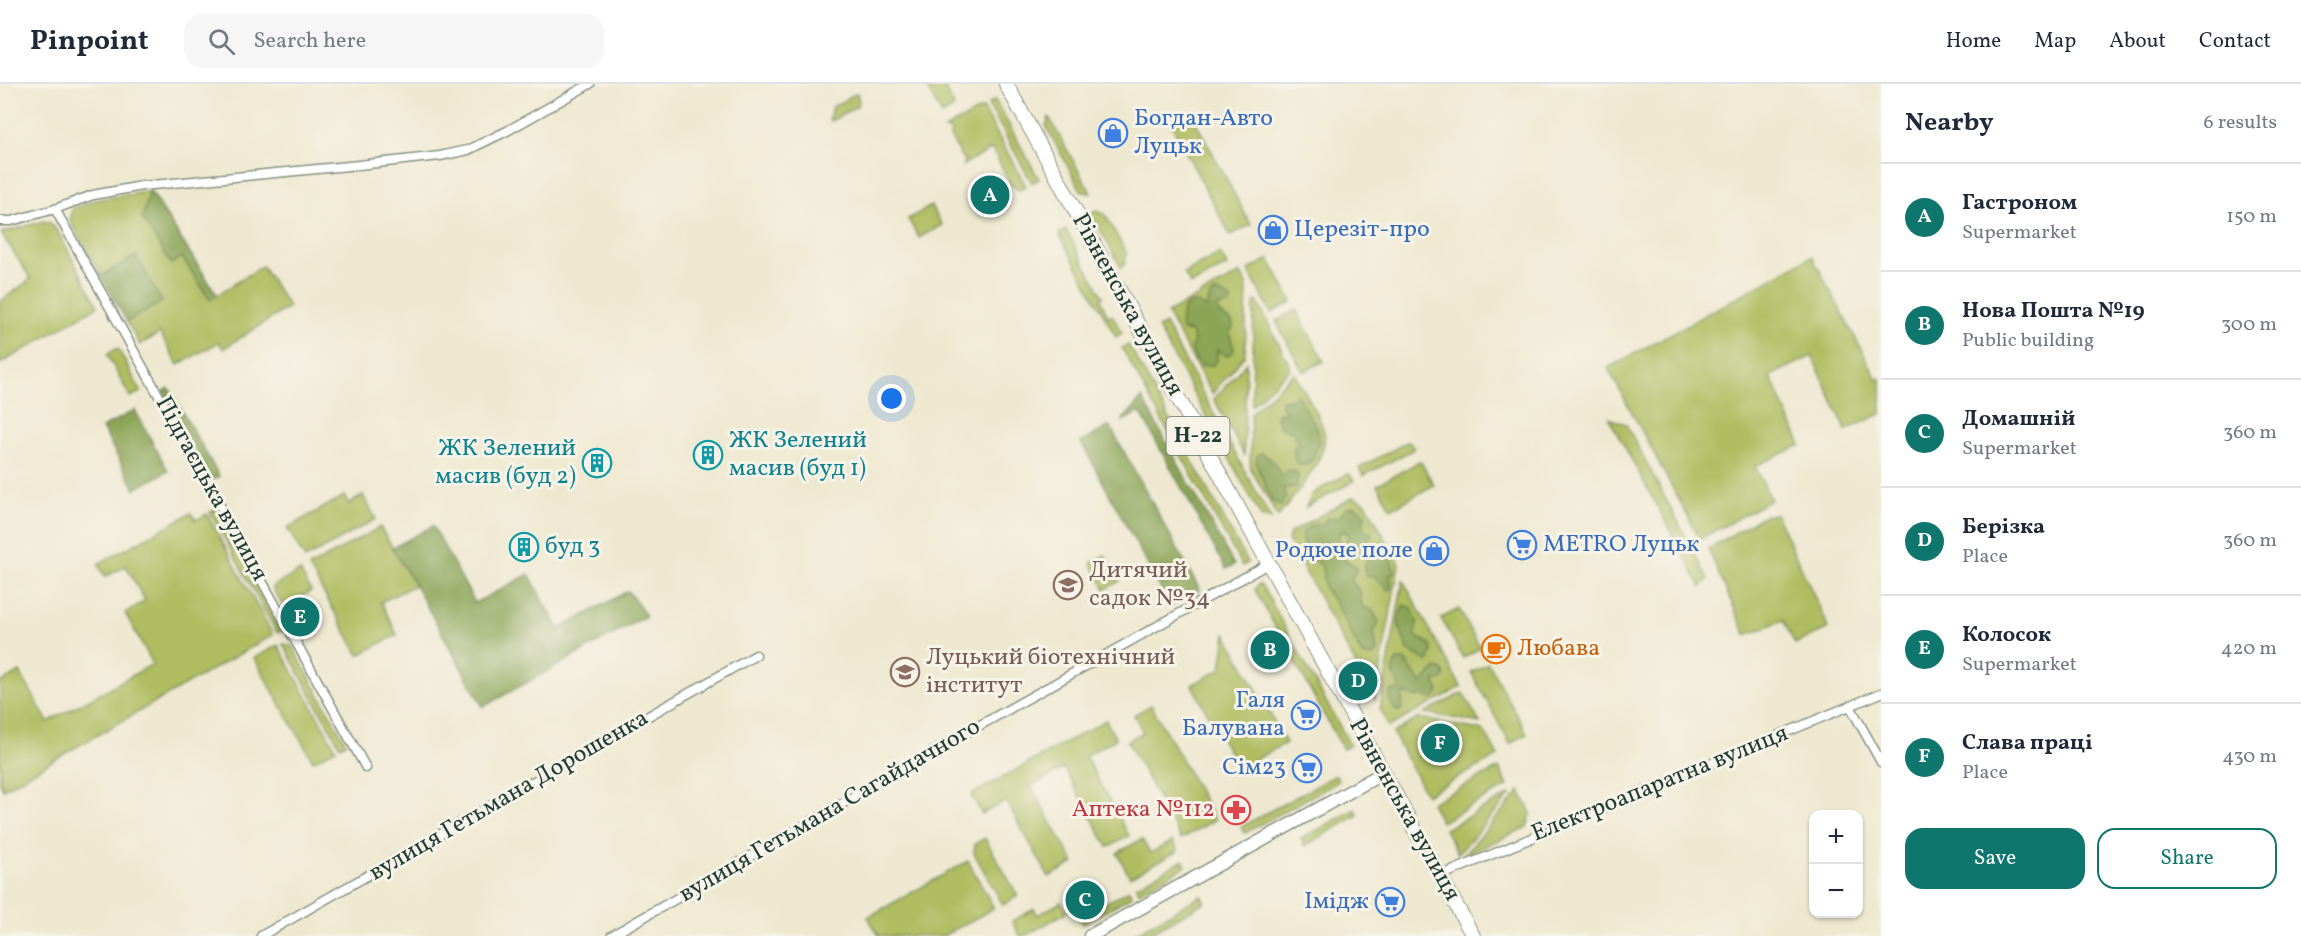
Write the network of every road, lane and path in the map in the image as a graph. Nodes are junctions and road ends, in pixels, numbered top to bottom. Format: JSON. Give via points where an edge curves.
{"nodes":[{"id":1,"x":590,"y":84,"type":"edge"},
{"id":2,"x":1006,"y":84,"type":"edge"},
{"id":3,"x":55,"y":209,"type":"junction"},
{"id":4,"x":0,"y":221,"type":"edge"},
{"id":5,"x":1268,"y":564,"type":"junction"},
{"id":6,"x":756,"y":655,"type":"dead end"},
{"id":7,"x":1881,"y":693,"type":"edge"},
{"id":8,"x":1850,"y":706,"type":"junction"},
{"id":9,"x":1881,"y":762,"type":"edge"},
{"id":10,"x":366,"y":768,"type":"dead end"},
{"id":11,"x":1383,"y":773,"type":"junction"},
{"id":12,"x":1440,"y":876,"type":"junction"},
{"id":13,"x":261,"y":936,"type":"edge"},
{"id":14,"x":611,"y":936,"type":"edge"},
{"id":15,"x":1090,"y":936,"type":"edge"},
{"id":16,"x":1473,"y":936,"type":"edge"}],
"edges":[{"from":1,"to":3,"type":"street","via":[[468,150],[142,186],[93,195]]},
{"from":2,"to":5,"type":"main road","name":"Рівненська вулиця","number":"Н-22"},
{"from":3,"to":4,"type":"street"},
{"from":3,"to":10,"type":"street","name":"Підгаєцька вулиця"},
{"from":5,"to":11,"type":"main road","name":"Рівненська вулиця","number":"Н-22"},
{"from":5,"to":14,"type":"street","name":"вулиця Гетьмана Сагайдачного"},
{"from":6,"to":13,"type":"street","name":"вулиця Гетьмана Дорошенка"},
{"from":7,"to":8,"type":"street","name":"Електроапаратна вулиця"},
{"from":8,"to":9,"type":"street"},
{"from":8,"to":12,"type":"street","name":"Електроапаратна вулиця"},
{"from":11,"to":12,"type":"main road","name":"Рівненська вулиця","number":"Н-22"},
{"from":11,"to":15,"type":"main road"},
{"from":12,"to":16,"type":"main road","name":"Рівненська вулиця","number":"Н-22"}]}
